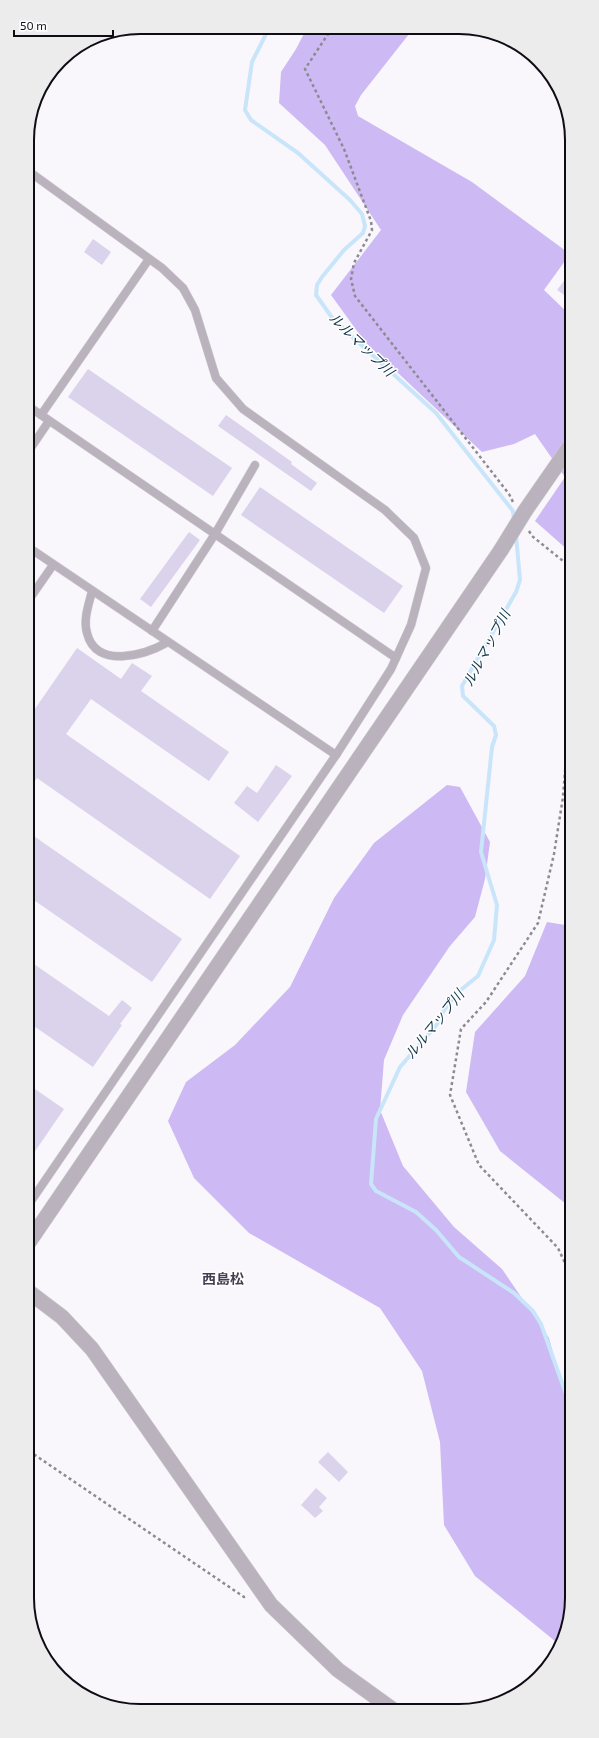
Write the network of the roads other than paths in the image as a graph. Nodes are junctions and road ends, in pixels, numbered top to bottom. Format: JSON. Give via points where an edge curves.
{"nodes":[{"id":1,"x":34,"y":175,"type":"edge"},
{"id":2,"x":149,"y":259,"type":"junction"},
{"id":3,"x":34,"y":410,"type":"edge"},
{"id":4,"x":41,"y":415,"type":"junction"},
{"id":5,"x":50,"y":421,"type":"junction"},
{"id":6,"x":34,"y":444,"type":"edge"},
{"id":7,"x":565,"y":453,"type":"edge"},
{"id":8,"x":255,"y":465,"type":"dead end"},
{"id":9,"x":215,"y":534,"type":"junction"},
{"id":10,"x":34,"y":551,"type":"edge"},
{"id":11,"x":53,"y":564,"type":"junction"},
{"id":12,"x":92,"y":591,"type":"junction"},
{"id":13,"x":34,"y":592,"type":"edge"},
{"id":14,"x":152,"y":631,"type":"junction"},
{"id":15,"x":168,"y":642,"type":"junction"},
{"id":16,"x":396,"y":658,"type":"junction"},
{"id":17,"x":336,"y":755,"type":"junction"},
{"id":18,"x":34,"y":1191,"type":"edge"},
{"id":19,"x":34,"y":1235,"type":"edge"},
{"id":20,"x":34,"y":1296,"type":"edge"},
{"id":21,"x":385,"y":1704,"type":"edge"}],
"edges":[{"from":1,"to":2,"type":"lane"},
{"from":2,"to":4,"type":"lane"},
{"from":2,"to":16,"type":"lane","via":[[183,288],[196,310],[216,378],[243,409],[385,510],[414,538],[426,568],[411,625]]},
{"from":3,"to":4,"type":"lane"},
{"from":4,"to":5,"type":"lane"},
{"from":5,"to":6,"type":"lane"},
{"from":5,"to":9,"type":"lane"},
{"from":7,"to":19,"type":"street","bridge":true,"via":[[521,510],[500,550]]},
{"from":8,"to":9,"type":"lane"},
{"from":9,"to":14,"type":"lane"},
{"from":9,"to":16,"type":"lane"},
{"from":10,"to":11,"type":"lane"},
{"from":11,"to":12,"type":"lane"},
{"from":11,"to":13,"type":"lane"},
{"from":12,"to":14,"type":"lane"},
{"from":12,"to":15,"type":"lane","via":[[86,617],[86,632],[91,644],[100,652],[112,656],[126,656],[143,653]]},
{"from":14,"to":15,"type":"lane"},
{"from":15,"to":17,"type":"lane"},
{"from":16,"to":17,"type":"lane"},
{"from":17,"to":18,"type":"lane"},
{"from":20,"to":21,"type":"street","via":[[62,1317],[92,1349],[271,1605],[338,1670]]}]}
